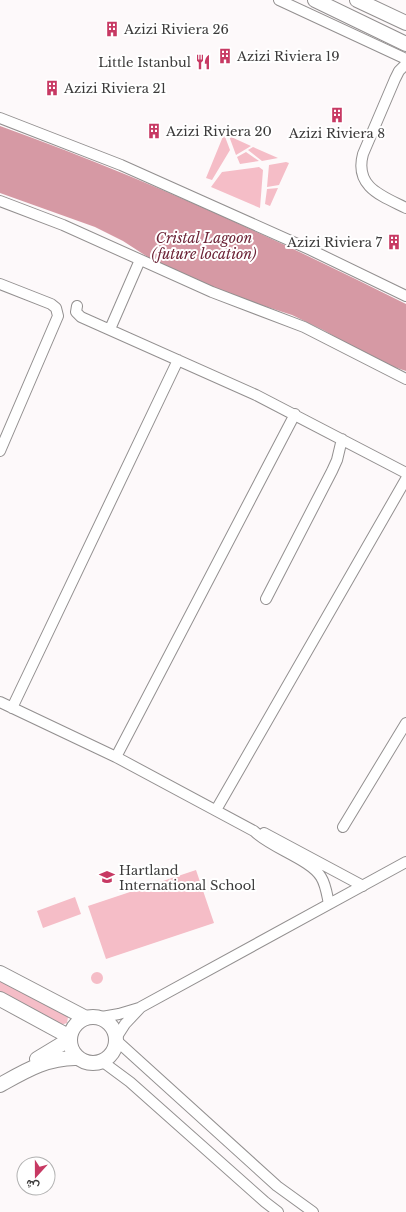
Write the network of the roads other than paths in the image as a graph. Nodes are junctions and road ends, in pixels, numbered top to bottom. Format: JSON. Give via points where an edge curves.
{"nodes":[{"id":1,"x":279,"y":0,"type":"edge"},
{"id":2,"x":356,"y":0,"type":"edge"},
{"id":3,"x":373,"y":0,"type":"edge"},
{"id":4,"x":324,"y":2,"type":"edge"},
{"id":5,"x":383,"y":12,"type":"junction"},
{"id":6,"x":406,"y":23,"type":"edge"},
{"id":7,"x":406,"y":44,"type":"edge"},
{"id":8,"x":406,"y":59,"type":"edge"},
{"id":9,"x":406,"y":64,"type":"edge"},
{"id":10,"x":0,"y":118,"type":"edge"},
{"id":11,"x":0,"y":201,"type":"edge"},
{"id":12,"x":406,"y":208,"type":"edge"},
{"id":13,"x":140,"y":260,"type":"junction"},
{"id":14,"x":0,"y":284,"type":"edge"},
{"id":15,"x":406,"y":296,"type":"edge"},
{"id":16,"x":77,"y":306,"type":"dead end"},
{"id":17,"x":110,"y":330,"type":"junction"},
{"id":18,"x":178,"y":360,"type":"junction"},
{"id":19,"x":406,"y":379,"type":"edge"},
{"id":20,"x":295,"y":414,"type":"junction"},
{"id":21,"x":342,"y":439,"type":"junction"},
{"id":22,"x":0,"y":451,"type":"edge"},
{"id":23,"x":406,"y":473,"type":"edge"},
{"id":24,"x":406,"y":479,"type":"edge"},
{"id":25,"x":266,"y":599,"type":"dead end"},
{"id":26,"x":0,"y":702,"type":"edge"},
{"id":27,"x":12,"y":708,"type":"junction"},
{"id":28,"x":406,"y":723,"type":"edge"},
{"id":29,"x":116,"y":757,"type":"junction"},
{"id":30,"x":216,"y":810,"type":"junction"},
{"id":31,"x":343,"y":826,"type":"dead end"},
{"id":32,"x":254,"y":831,"type":"junction"},
{"id":33,"x":406,"y":862,"type":"edge"},
{"id":34,"x":363,"y":886,"type":"junction"},
{"id":35,"x":329,"y":904,"type":"junction"},
{"id":36,"x":0,"y":973,"type":"edge"},
{"id":37,"x":0,"y":999,"type":"edge"},
{"id":38,"x":141,"y":1007,"type":"junction"},
{"id":39,"x":91,"y":1018,"type":"junction"},
{"id":40,"x":70,"y":1038,"type":"junction"},
{"id":41,"x":116,"y":1039,"type":"junction"},
{"id":42,"x":78,"y":1058,"type":"junction"},
{"id":43,"x":103,"y":1062,"type":"junction"},
{"id":44,"x":0,"y":1079,"type":"edge"},
{"id":45,"x":0,"y":1085,"type":"edge"},
{"id":46,"x":278,"y":1212,"type":"edge"},
{"id":47,"x":313,"y":1212,"type":"edge"}],
"edges":[{"from":1,"to":8,"type":"street"},
{"from":2,"to":5,"type":"street"},
{"from":3,"to":5,"type":"street"},
{"from":4,"to":7,"type":"street"},
{"from":5,"to":6,"type":"street"},
{"from":9,"to":12,"type":"street","via":[[395,79],[363,154],[361,166],[363,178],[370,188]]},
{"from":10,"to":15,"type":"street","via":[[135,172],[311,250]]},
{"from":11,"to":13,"type":"street","via":[[63,225]]},
{"from":13,"to":17,"type":"street"},
{"from":13,"to":19,"type":"street","via":[[212,292],[304,327]]},
{"from":14,"to":22,"type":"street","via":[[51,304],[56,308],[58,316]]},
{"from":16,"to":17,"type":"street","via":[[76,312],[79,316]]},
{"from":17,"to":18,"type":"street"},
{"from":18,"to":20,"type":"street"},
{"from":18,"to":27,"type":"street"},
{"from":20,"to":21,"type":"street"},
{"from":20,"to":29,"type":"street"},
{"from":21,"to":23,"type":"street"},
{"from":21,"to":25,"type":"street","via":[[332,471]]},
{"from":24,"to":30,"type":"street"},
{"from":26,"to":27,"type":"street"},
{"from":27,"to":29,"type":"street"},
{"from":28,"to":31,"type":"street"},
{"from":29,"to":30,"type":"street"},
{"from":30,"to":32,"type":"street"},
{"from":32,"to":34,"type":"street","via":[[272,837]]},
{"from":32,"to":35,"type":"street","via":[[319,874]]},
{"from":33,"to":34,"type":"street"},
{"from":34,"to":35,"type":"street"},
{"from":35,"to":38,"type":"street"},
{"from":36,"to":39,"type":"street"},
{"from":37,"to":40,"type":"street"},
{"from":38,"to":39,"type":"street","via":[[119,1014]]},
{"from":38,"to":41,"type":"street"},
{"from":39,"to":40,"type":"street","via":[[77,1023]]},
{"from":39,"to":41,"type":"street","via":[[101,1019],[110,1024]]},
{"from":40,"to":42,"type":"street","via":[[71,1048]]},
{"from":40,"to":44,"type":"street","via":[[52,1051]]},
{"from":41,"to":43,"type":"street","via":[[113,1053]]},
{"from":41,"to":47,"type":"street","via":[[277,1186]]},
{"from":42,"to":43,"type":"street","via":[[90,1063]]},
{"from":42,"to":45,"type":"street","via":[[48,1061]]},
{"from":43,"to":46,"type":"street","via":[[130,1082]]}]}
